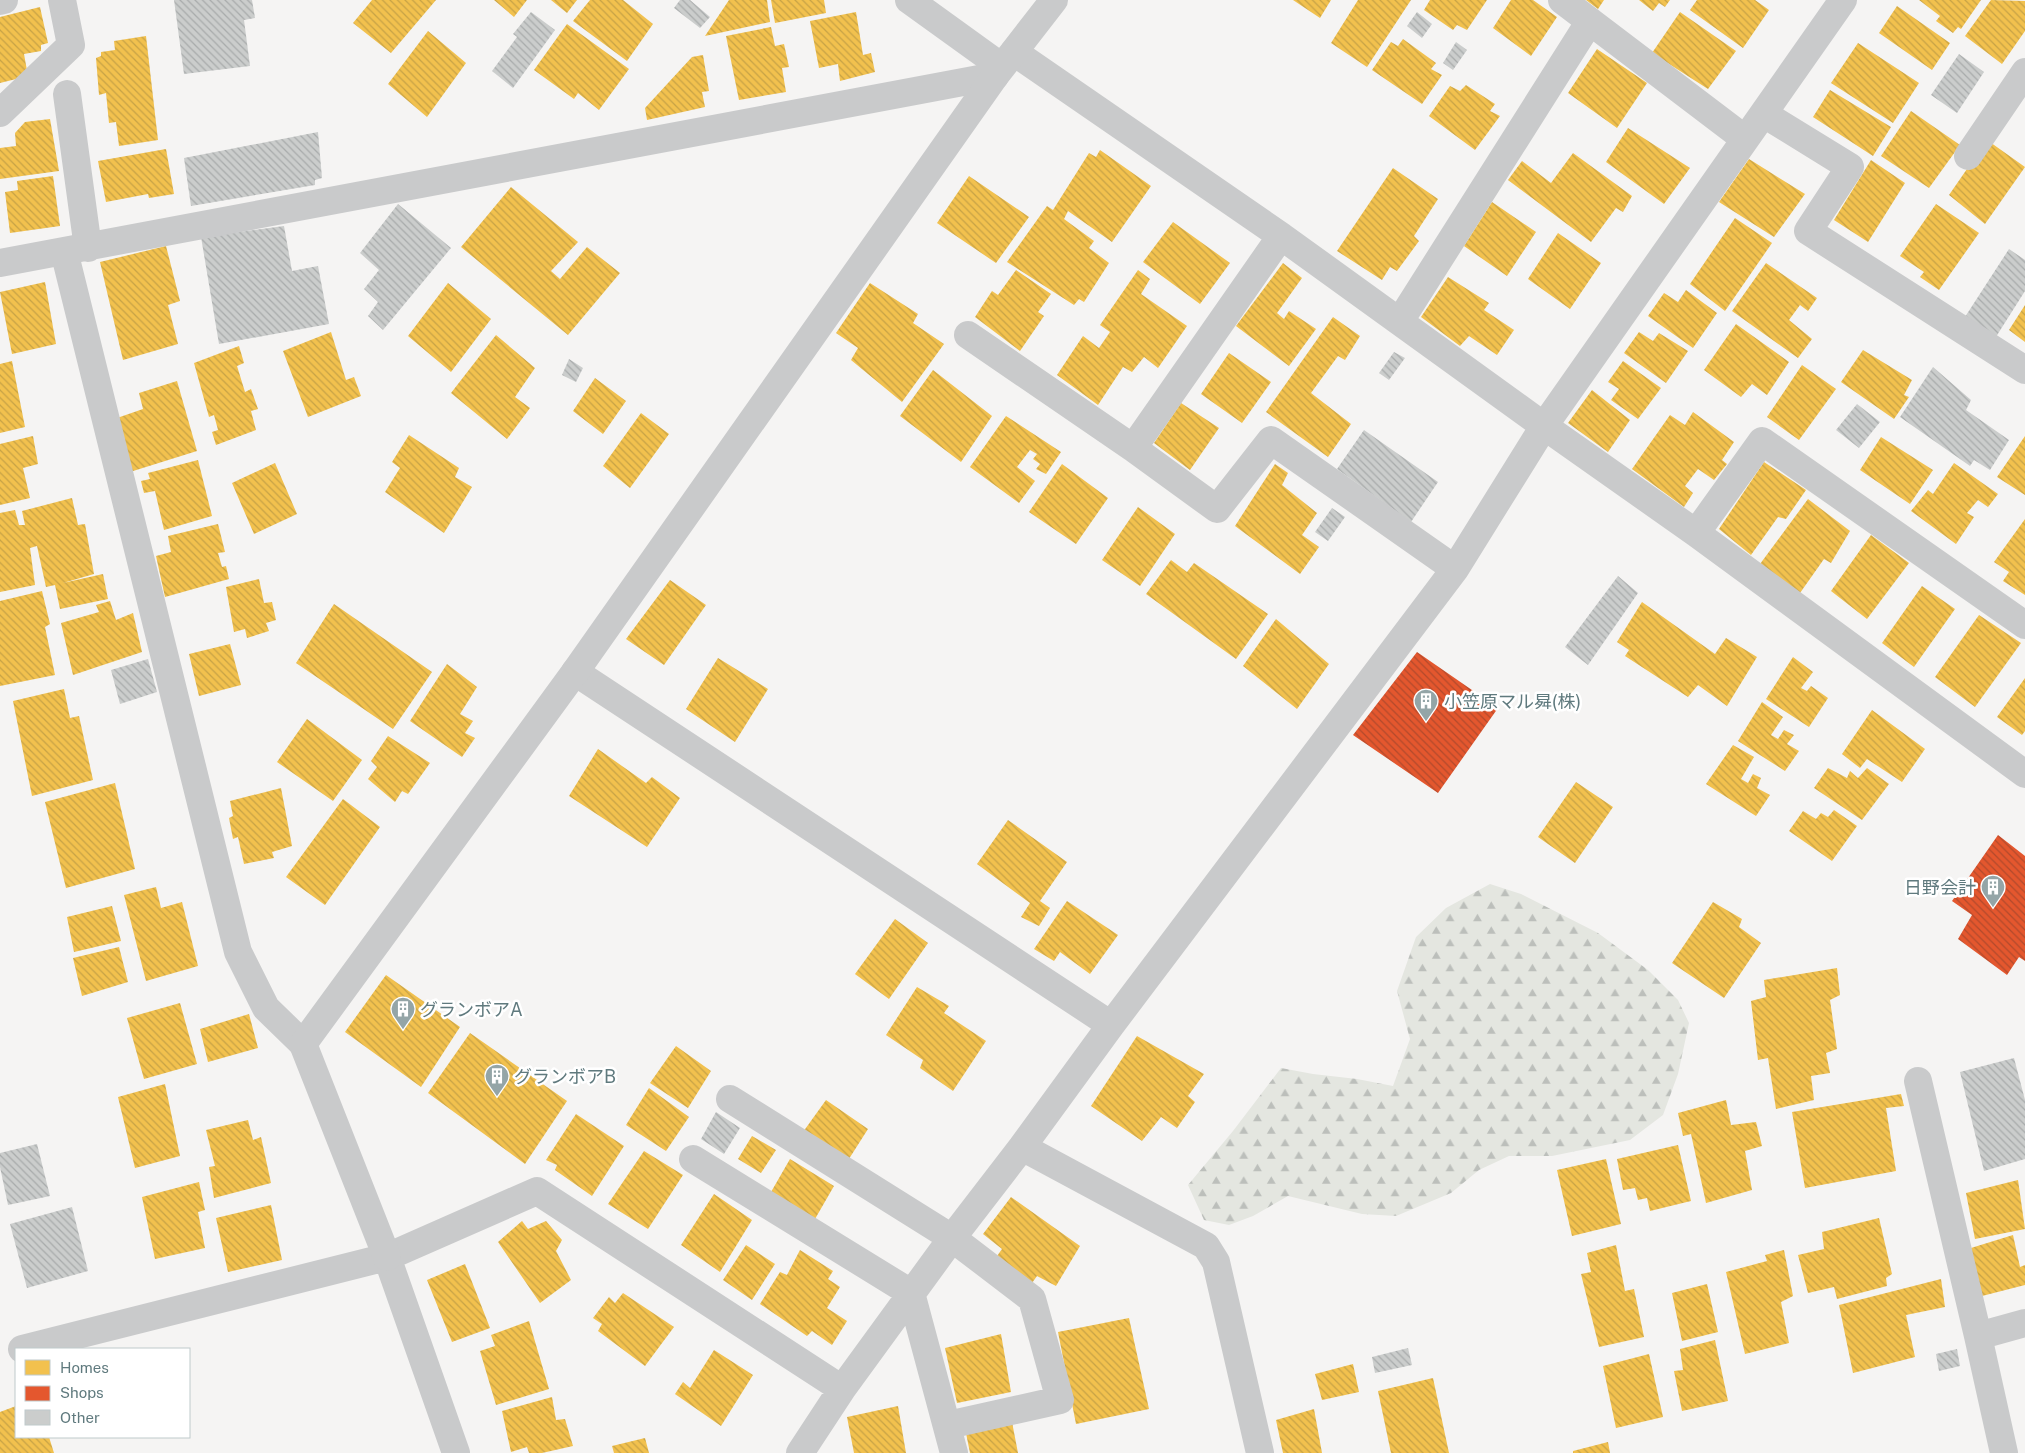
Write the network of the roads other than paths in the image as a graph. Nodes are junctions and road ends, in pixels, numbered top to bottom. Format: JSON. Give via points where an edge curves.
{"nodes":[{"id":1,"x":4,"y":0,"type":"edge"},
{"id":2,"x":62,"y":0,"type":"edge"},
{"id":3,"x":909,"y":0,"type":"edge"},
{"id":4,"x":1054,"y":0,"type":"edge"},
{"id":5,"x":1562,"y":0,"type":"edge"},
{"id":6,"x":1843,"y":0,"type":"edge"},
{"id":7,"x":0,"y":1,"type":"edge"},
{"id":8,"x":1590,"y":21,"type":"junction"},
{"id":9,"x":1004,"y":65,"type":"junction"},
{"id":10,"x":2025,"y":72,"type":"edge"},
{"id":11,"x":66,"y":94,"type":"dead end"},
{"id":12,"x":0,"y":113,"type":"edge"},
{"id":13,"x":1764,"y":114,"type":"junction"},
{"id":14,"x":1745,"y":139,"type":"junction"},
{"id":15,"x":1968,"y":156,"type":"dead end"},
{"id":16,"x":1281,"y":236,"type":"junction"},
{"id":17,"x":76,"y":250,"type":"junction"},
{"id":18,"x":0,"y":263,"type":"edge"},
{"id":19,"x":1400,"y":321,"type":"junction"},
{"id":20,"x":968,"y":335,"type":"dead end"},
{"id":21,"x":2025,"y":370,"type":"edge"},
{"id":22,"x":1544,"y":426,"type":"junction"},
{"id":23,"x":1133,"y":448,"type":"junction"},
{"id":24,"x":1696,"y":533,"type":"junction"},
{"id":25,"x":1455,"y":569,"type":"junction"},
{"id":26,"x":2025,"y":624,"type":"edge"},
{"id":27,"x":575,"y":672,"type":"junction"},
{"id":28,"x":2025,"y":774,"type":"edge"},
{"id":29,"x":1111,"y":1025,"type":"junction"},
{"id":30,"x":303,"y":1044,"type":"junction"},
{"id":31,"x":1918,"y":1081,"type":"dead end"},
{"id":32,"x":730,"y":1099,"type":"dead end"},
{"id":33,"x":1022,"y":1147,"type":"junction"},
{"id":34,"x":692,"y":1159,"type":"dead end"},
{"id":35,"x":952,"y":1238,"type":"junction"},
{"id":36,"x":387,"y":1257,"type":"junction"},
{"id":37,"x":911,"y":1293,"type":"junction"},
{"id":38,"x":2025,"y":1323,"type":"edge"},
{"id":39,"x":1978,"y":1336,"type":"junction"},
{"id":40,"x":26,"y":1348,"type":"edge"},
{"id":41,"x":15,"y":1351,"type":"edge"},
{"id":42,"x":0,"y":1355,"type":"edge"},
{"id":43,"x":842,"y":1388,"type":"junction"},
{"id":44,"x":948,"y":1424,"type":"junction"},
{"id":45,"x":456,"y":1453,"type":"edge"},
{"id":46,"x":800,"y":1453,"type":"edge"},
{"id":47,"x":954,"y":1453,"type":"edge"},
{"id":48,"x":1260,"y":1453,"type":"edge"},
{"id":49,"x":2004,"y":1453,"type":"edge"}],
"edges":[{"from":1,"to":7,"type":"street"},
{"from":2,"to":12,"type":"street","via":[[71,45]]},
{"from":3,"to":9,"type":"street"},
{"from":4,"to":9,"type":"street"},
{"from":5,"to":8,"type":"street"},
{"from":6,"to":13,"type":"street"},
{"from":8,"to":14,"type":"street"},
{"from":8,"to":19,"type":"street"},
{"from":9,"to":16,"type":"street"},
{"from":9,"to":17,"type":"street"},
{"from":9,"to":27,"type":"street"},
{"from":10,"to":15,"type":"street"},
{"from":11,"to":17,"type":"street"},
{"from":13,"to":14,"type":"street"},
{"from":13,"to":21,"type":"street","via":[[1850,167],[1808,231]]},
{"from":14,"to":22,"type":"street"},
{"from":16,"to":19,"type":"street"},
{"from":16,"to":23,"type":"street"},
{"from":17,"to":18,"type":"street"},
{"from":17,"to":30,"type":"street","via":[[238,952],[266,1008]]},
{"from":19,"to":22,"type":"street"},
{"from":20,"to":23,"type":"street"},
{"from":22,"to":24,"type":"street"},
{"from":22,"to":25,"type":"street"},
{"from":23,"to":25,"type":"street","via":[[1217,508],[1271,440]]},
{"from":24,"to":26,"type":"street","via":[[1762,441]]},
{"from":24,"to":28,"type":"street"},
{"from":25,"to":29,"type":"street"},
{"from":27,"to":29,"type":"street"},
{"from":27,"to":30,"type":"street"},
{"from":29,"to":33,"type":"street"},
{"from":30,"to":36,"type":"street"},
{"from":31,"to":39,"type":"street"},
{"from":32,"to":35,"type":"street"},
{"from":33,"to":35,"type":"street"},
{"from":33,"to":48,"type":"street","via":[[1206,1246],[1216,1262]]},
{"from":34,"to":37,"type":"street"},
{"from":35,"to":37,"type":"street"},
{"from":35,"to":44,"type":"street","via":[[1032,1299],[1060,1400]]},
{"from":36,"to":40,"type":"street"},
{"from":36,"to":43,"type":"street","via":[[538,1191]]},
{"from":36,"to":45,"type":"street"},
{"from":37,"to":43,"type":"street"},
{"from":37,"to":44,"type":"street"},
{"from":38,"to":39,"type":"street"},
{"from":39,"to":49,"type":"street"},
{"from":41,"to":42,"type":"street"},
{"from":43,"to":46,"type":"street"},
{"from":44,"to":47,"type":"street"}]}
